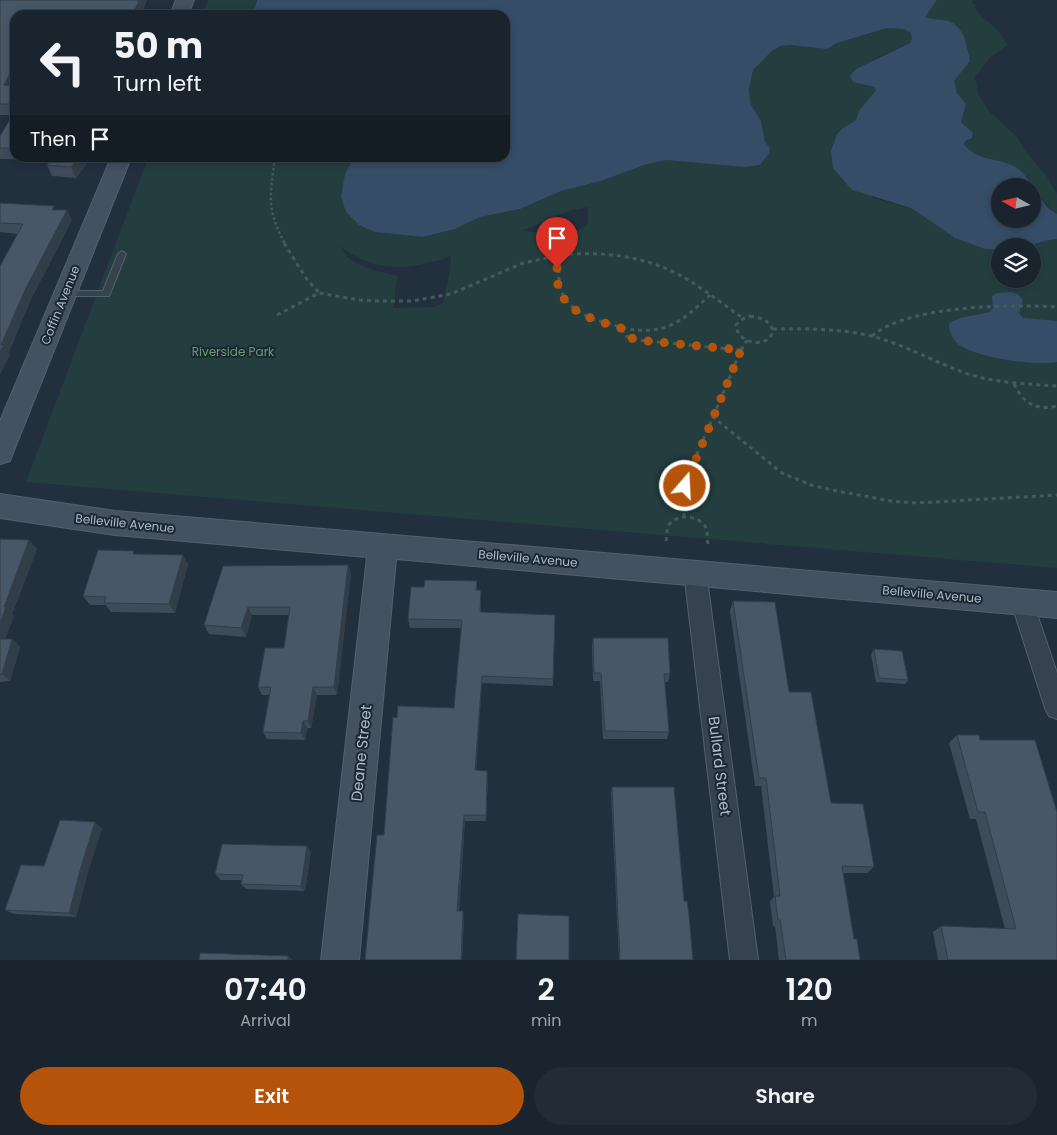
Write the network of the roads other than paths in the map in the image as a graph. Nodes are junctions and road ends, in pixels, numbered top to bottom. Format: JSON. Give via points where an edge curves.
{"nodes":[{"id":1,"x":119,"y":162,"type":"edge"},
{"id":2,"x":122,"y":254,"type":"dead end"},
{"id":3,"x":65,"y":294,"type":"junction"},
{"id":4,"x":0,"y":453,"type":"edge"},
{"id":5,"x":0,"y":506,"type":"edge"},
{"id":6,"x":383,"y":546,"type":"junction"},
{"id":7,"x":696,"y":572,"type":"junction"},
{"id":8,"x":1022,"y":602,"type":"junction"},
{"id":9,"x":1057,"y":605,"type":"edge"},
{"id":10,"x":1057,"y":708,"type":"edge"},
{"id":11,"x":340,"y":960,"type":"edge"},
{"id":12,"x":744,"y":960,"type":"edge"}],
"edges":[{"from":1,"to":3,"type":"main road","name":"Coffin Avenue"},
{"from":2,"to":3,"type":"lane","via":[[106,294]]},
{"from":3,"to":4,"type":"main road","name":"Coffin Avenue"},
{"from":5,"to":6,"type":"main road","name":"Belleville Avenue","via":[[115,523]]},
{"from":6,"to":7,"type":"main road","name":"Belleville Avenue"},
{"from":6,"to":11,"type":"main road","name":"Deane Street"},
{"from":7,"to":8,"type":"main road","name":"Belleville Avenue"},
{"from":7,"to":12,"type":"street","name":"Bullard Street"},
{"from":8,"to":9,"type":"main road","name":"Belleville Avenue"},
{"from":8,"to":10,"type":"street"}]}
